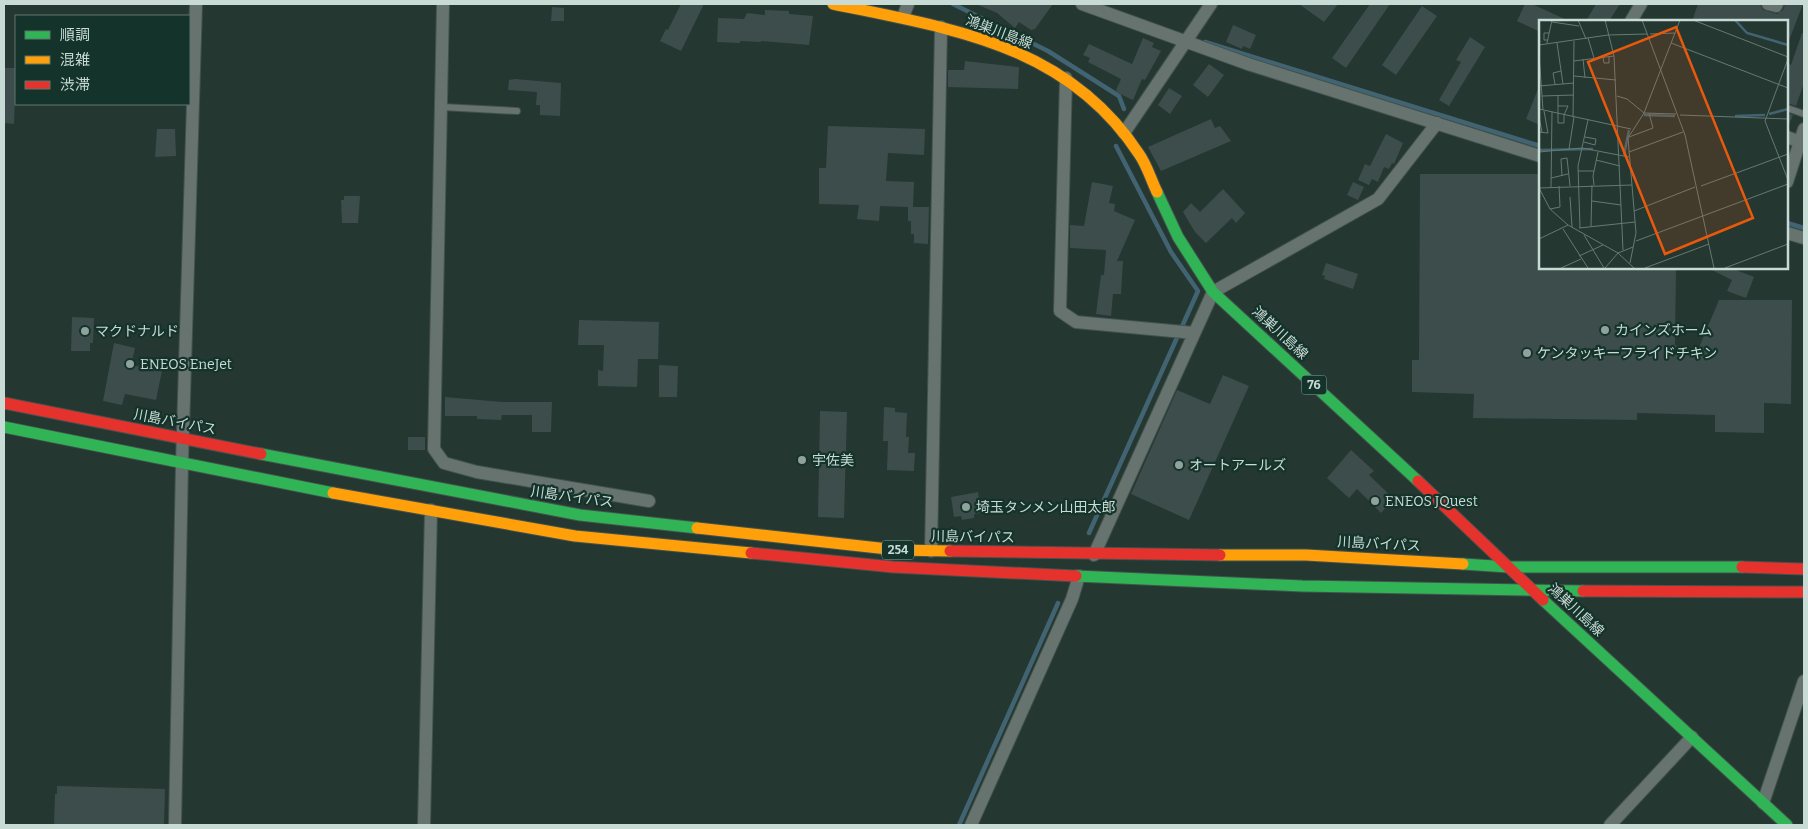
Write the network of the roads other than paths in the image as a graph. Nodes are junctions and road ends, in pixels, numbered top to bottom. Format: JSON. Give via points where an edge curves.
{"nodes":[{"id":1,"x":196,"y":4,"type":"edge"},
{"id":2,"x":443,"y":4,"type":"edge"},
{"id":3,"x":833,"y":4,"type":"edge"},
{"id":4,"x":908,"y":4,"type":"edge"},
{"id":5,"x":1082,"y":4,"type":"edge"},
{"id":6,"x":1210,"y":4,"type":"edge"},
{"id":7,"x":1641,"y":4,"type":"edge"},
{"id":8,"x":1768,"y":4,"type":"edge"},
{"id":9,"x":1777,"y":4,"type":"edge"},
{"id":10,"x":903,"y":17,"type":"junction"},
{"id":11,"x":1632,"y":20,"type":"edge"},
{"id":12,"x":941,"y":27,"type":"junction"},
{"id":13,"x":1185,"y":42,"type":"junction"},
{"id":14,"x":1066,"y":78,"type":"junction"},
{"id":15,"x":442,"y":107,"type":"junction"},
{"id":16,"x":1788,"y":108,"type":"edge"},
{"id":17,"x":517,"y":111,"type":"dead end"},
{"id":18,"x":1804,"y":114,"type":"edge"},
{"id":19,"x":1437,"y":123,"type":"junction"},
{"id":20,"x":1804,"y":129,"type":"edge"},
{"id":21,"x":1124,"y":133,"type":"junction"},
{"id":22,"x":1788,"y":137,"type":"edge"},
{"id":23,"x":1800,"y":142,"type":"junction"},
{"id":24,"x":1539,"y":156,"type":"edge"},
{"id":25,"x":1788,"y":179,"type":"edge"},
{"id":26,"x":1788,"y":233,"type":"edge"},
{"id":27,"x":1804,"y":238,"type":"edge"},
{"id":28,"x":1212,"y":292,"type":"junction"},
{"id":29,"x":1194,"y":333,"type":"junction"},
{"id":30,"x":4,"y":403,"type":"edge"},
{"id":31,"x":4,"y":427,"type":"edge"},
{"id":32,"x":184,"y":439,"type":"junction"},
{"id":33,"x":182,"y":463,"type":"junction"},
{"id":34,"x":649,"y":501,"type":"dead end"},
{"id":35,"x":432,"y":510,"type":"junction"},
{"id":36,"x":931,"y":551,"type":"junction"},
{"id":37,"x":1094,"y":555,"type":"junction"},
{"id":38,"x":1508,"y":566,"type":"junction"},
{"id":39,"x":1804,"y":569,"type":"edge"},
{"id":40,"x":1079,"y":576,"type":"junction"},
{"id":41,"x":1534,"y":592,"type":"junction"},
{"id":42,"x":1804,"y":592,"type":"edge"},
{"id":43,"x":1804,"y":681,"type":"edge"},
{"id":44,"x":1692,"y":737,"type":"junction"},
{"id":45,"x":1763,"y":802,"type":"junction"},
{"id":46,"x":175,"y":825,"type":"edge"},
{"id":47,"x":424,"y":825,"type":"edge"},
{"id":48,"x":971,"y":825,"type":"edge"},
{"id":49,"x":1610,"y":825,"type":"edge"},
{"id":50,"x":1787,"y":825,"type":"edge"}],
"edges":[{"from":1,"to":32,"type":"street"},
{"from":2,"to":15,"type":"street"},
{"from":3,"to":10,"type":"main road","name":"鴻巣川島線","number":"76"},
{"from":4,"to":10,"type":"street"},
{"from":5,"to":13,"type":"street"},
{"from":6,"to":13,"type":"street"},
{"from":7,"to":11,"type":"street"},
{"from":8,"to":9,"type":"street"},
{"from":10,"to":12,"type":"main road","name":"鴻巣川島線","number":"76"},
{"from":12,"to":14,"type":"main road","name":"鴻巣川島線","number":"76","via":[[1006,48]]},
{"from":12,"to":36,"type":"street"},
{"from":13,"to":19,"type":"street"},
{"from":13,"to":21,"type":"street"},
{"from":14,"to":21,"type":"main road","name":"鴻巣川島線","number":"76","via":[[1103,108]]},
{"from":14,"to":29,"type":"street","via":[[1060,311],[1076,322]]},
{"from":15,"to":17,"type":"lane"},
{"from":15,"to":34,"type":"street","via":[[434,450],[444,463],[477,472]]},
{"from":16,"to":18,"type":"lane"},
{"from":19,"to":24,"type":"street"},
{"from":19,"to":28,"type":"street","via":[[1378,199]]},
{"from":20,"to":23,"type":"street"},
{"from":21,"to":28,"type":"main road","name":"鴻巣川島線","number":"76","via":[[1140,155],[1178,237]]},
{"from":22,"to":23,"type":"street"},
{"from":23,"to":25,"type":"street"},
{"from":26,"to":27,"type":"street"},
{"from":28,"to":29,"type":"street"},
{"from":28,"to":38,"type":"main road","name":"鴻巣川島線","number":"76"},
{"from":29,"to":37,"type":"street"},
{"from":30,"to":32,"type":"main road","name":"川島バイパス","number":"254"},
{"from":31,"to":33,"type":"main road","number":"254"},
{"from":32,"to":33,"type":"street"},
{"from":32,"to":36,"type":"main road","name":"川島バイパス","number":"254","via":[[580,515]]},
{"from":33,"to":35,"type":"main road","number":"254"},
{"from":33,"to":46,"type":"street"},
{"from":35,"to":40,"type":"main road","number":"254","via":[[575,536],[893,567]]},
{"from":35,"to":47,"type":"street"},
{"from":36,"to":37,"type":"main road","name":"川島バイパス","number":"254"},
{"from":37,"to":38,"type":"main road","name":"川島バイパス","number":"254","via":[[1306,555]]},
{"from":38,"to":39,"type":"main road","name":"川島バイパス","number":"254"},
{"from":38,"to":41,"type":"main road","name":"鴻巣川島線","number":"76"},
{"from":40,"to":41,"type":"main road","number":"254"},
{"from":40,"to":48,"type":"street","via":[[1072,599]]},
{"from":41,"to":42,"type":"main road","number":"254"},
{"from":41,"to":44,"type":"main road","name":"鴻巣川島線","number":"76"},
{"from":43,"to":45,"type":"street"},
{"from":44,"to":45,"type":"main road","name":"鴻巣川島線","number":"76"},
{"from":44,"to":49,"type":"street"},
{"from":45,"to":50,"type":"main road","name":"鴻巣川島線","number":"76"}]}
